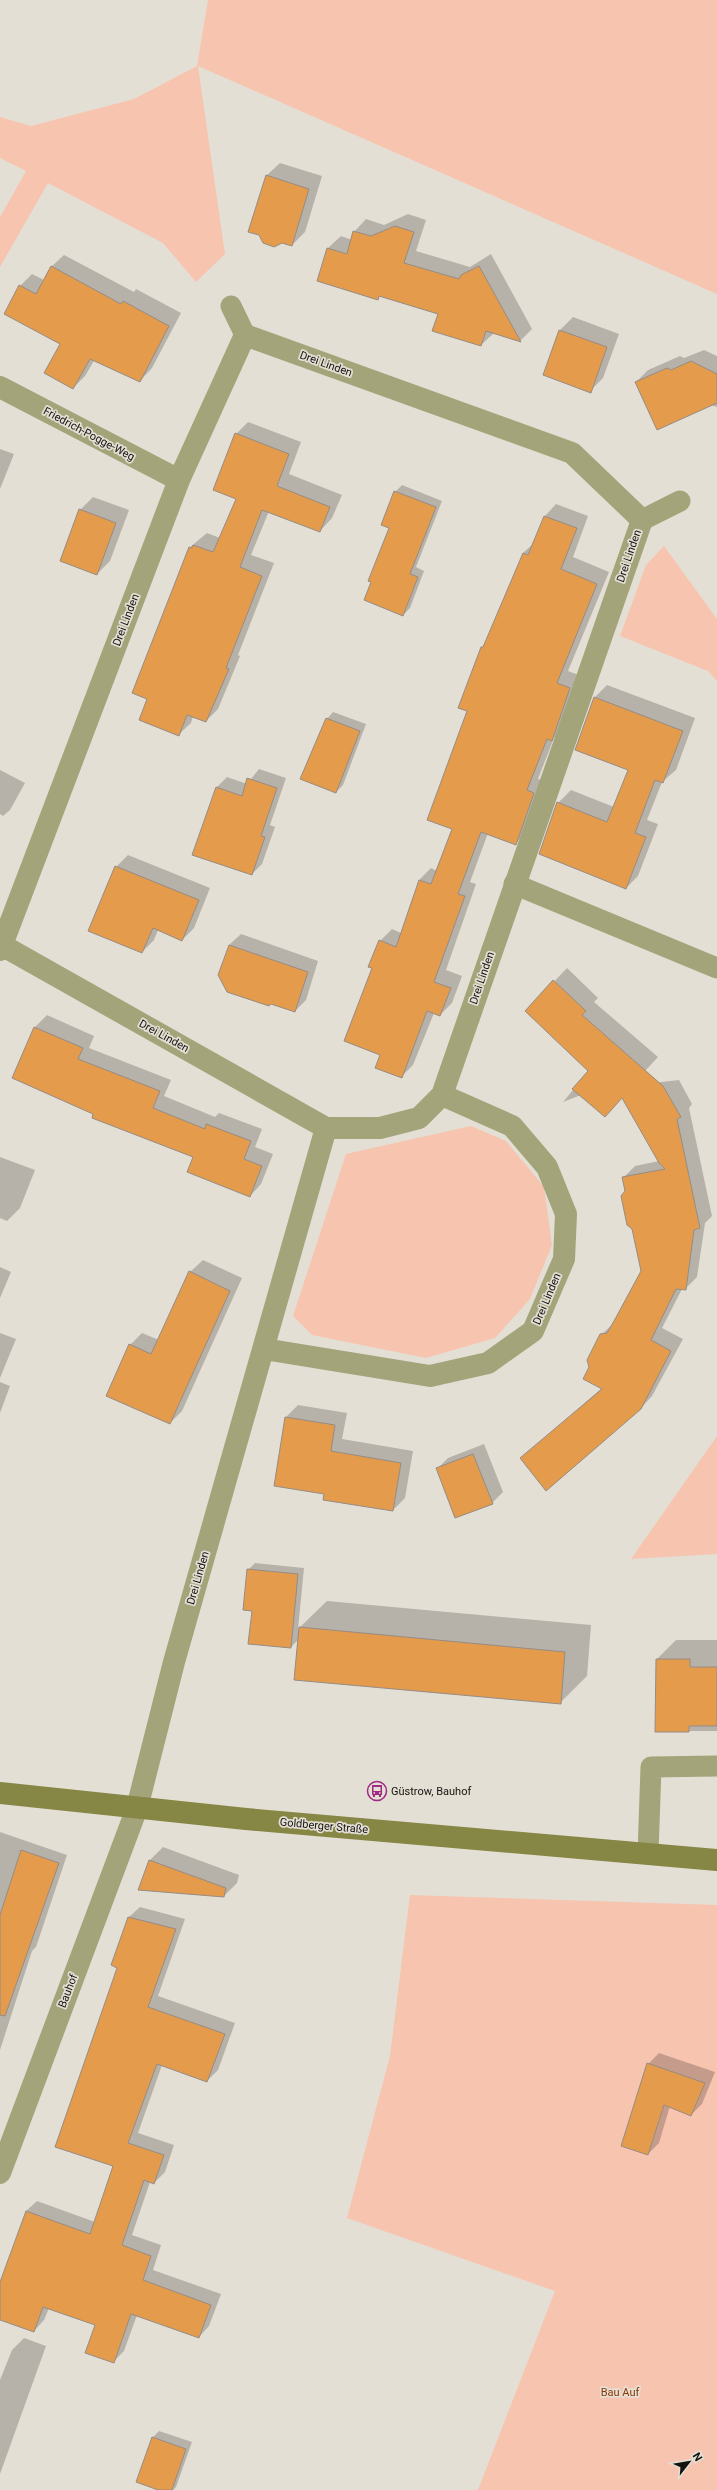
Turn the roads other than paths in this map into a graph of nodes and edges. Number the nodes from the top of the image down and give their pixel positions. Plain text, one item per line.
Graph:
1 (230, 306) dead end
2 (245, 335) junction
3 (0, 387) edge
4 (179, 480) junction
5 (680, 501) dead end
6 (642, 520) junction
7 (514, 884) junction
8 (1, 946) edge
9 (717, 968) edge
10 (442, 1095) junction
11 (326, 1128) junction
12 (264, 1349) junction
13 (717, 1766) edge
14 (0, 1793) edge
15 (137, 1808) junction
16 (648, 1854) junction
17 (717, 1860) edge
18 (0, 2173) edge

1 - 2 lane
2 - 4 street, Drei Linden
2 - 6 street, Drei Linden
3 - 4 street, Friedrich-Pogge-Weg
4 - 8 street, Drei Linden
5 - 6 lane
6 - 7 street, Drei Linden
7 - 9 lane
7 - 10 street, Drei Linden
8 - 11 street, Drei Linden
10 - 11 street, Drei Linden
10 - 12 street, Drei Linden
11 - 12 street, Drei Linden
12 - 15 street, Drei Linden
13 - 16 lane
14 - 15 main road, Goldberger Straße
15 - 16 main road, Goldberger Straße
15 - 18 street, Bauhof
16 - 17 main road, Goldberger Straße

